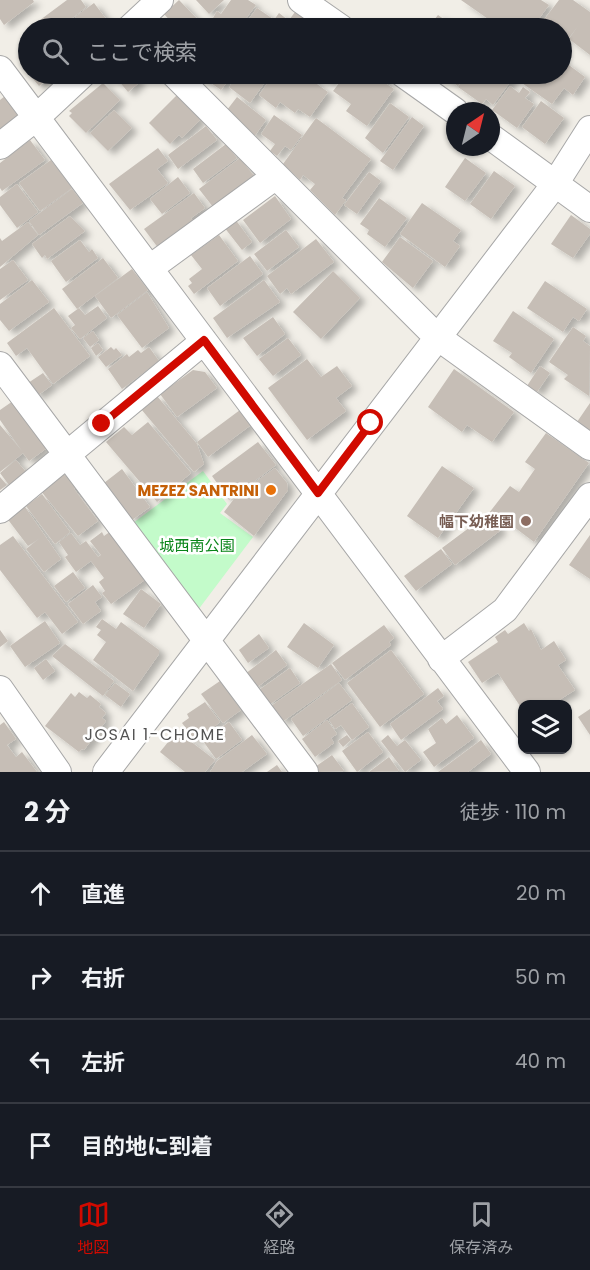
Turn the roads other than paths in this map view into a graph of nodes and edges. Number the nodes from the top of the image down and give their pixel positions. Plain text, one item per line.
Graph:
1 (160, 0) edge
2 (301, 0) edge
3 (141, 18) edge
4 (326, 18) edge
5 (0, 69) edge
6 (72, 84) edge
7 (184, 84) edge
8 (417, 84) edge
9 (446, 105) edge
10 (37, 117) junction
11 (590, 129) edge
12 (500, 143) edge
13 (0, 146) edge
14 (276, 176) junction
15 (555, 183) junction
16 (590, 209) edge
17 (150, 268) junction
18 (436, 336) junction
19 (204, 340) junction
20 (0, 365) edge
21 (590, 447) edge
22 (67, 454) junction
23 (318, 493) junction
24 (590, 496) edge
25 (0, 510) edge
26 (207, 640) junction
27 (441, 659) junction
28 (0, 689) edge
29 (58, 772) edge
30 (106, 772) edge
31 (305, 772) edge
32 (527, 772) edge

1 - 3 street
2 - 4 street
5 - 10 street
6 - 10 street
7 - 14 street
8 - 9 street
10 - 13 street
10 - 17 street
11 - 15 street
12 - 15 street
14 - 17 street
14 - 18 street
15 - 16 street
15 - 18 street
17 - 19 street
18 - 21 street
18 - 23 street
19 - 22 street
19 - 23 street
20 - 22 street
22 - 25 street
22 - 26 street
23 - 26 street
23 - 27 street
24 - 27 street
26 - 30 street
26 - 31 street
27 - 32 street
28 - 29 street

